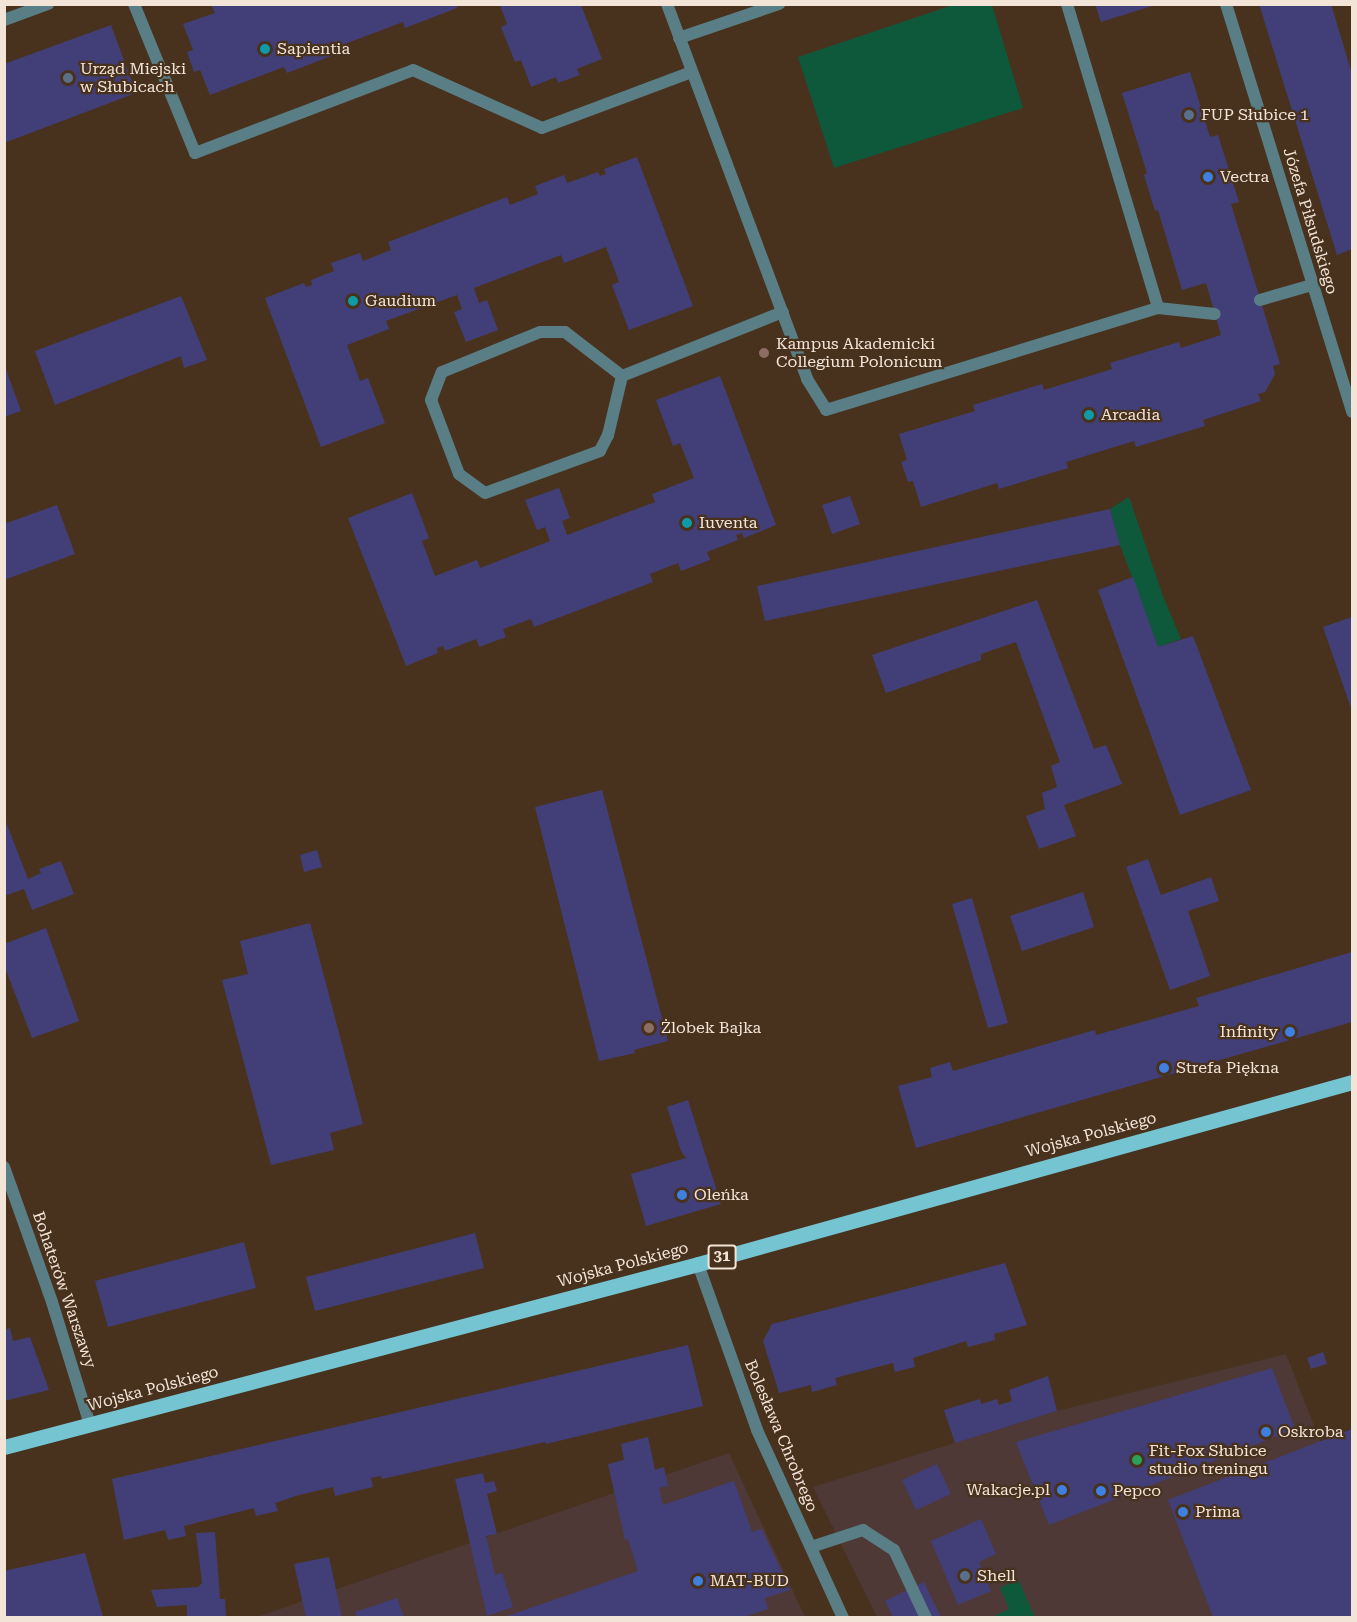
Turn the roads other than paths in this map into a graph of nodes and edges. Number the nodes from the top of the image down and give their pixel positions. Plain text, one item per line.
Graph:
1 (48, 4) edge
2 (134, 4) edge
3 (667, 4) edge
4 (779, 4) edge
5 (1066, 4) edge
6 (1226, 4) edge
7 (4, 20) edge
8 (680, 38) junction
9 (692, 72) junction
10 (1312, 285) junction
11 (1260, 300) dead end
12 (1158, 308) junction
13 (783, 312) junction
14 (1215, 314) dead end
15 (622, 376) junction
16 (1353, 412) edge
17 (1353, 1082) edge
18 (4, 1167) edge
19 (698, 1264) junction
20 (90, 1425) junction
21 (4, 1447) edge
22 (811, 1547) junction
23 (843, 1617) edge
24 (926, 1617) edge

1 - 7 street
2 - 9 street
3 - 8 street
4 - 8 street
5 - 12 street
6 - 10 street, Józefa Piłsudskiego
8 - 9 street
9 - 13 street
10 - 11 street
10 - 16 street, Józefa Piłsudskiego
12 - 13 street
12 - 14 street
13 - 15 street
15 - 15 street
17 - 19 main road, Wojska Polskiego / 31
18 - 20 street, Bohaterów Warszawy
19 - 20 main road, Wojska Polskiego / 31
19 - 22 street, Bolesława Chrobrego
20 - 21 main road, Wojska Polskiego / 31
22 - 23 street, Bolesława Chrobrego
22 - 24 street

